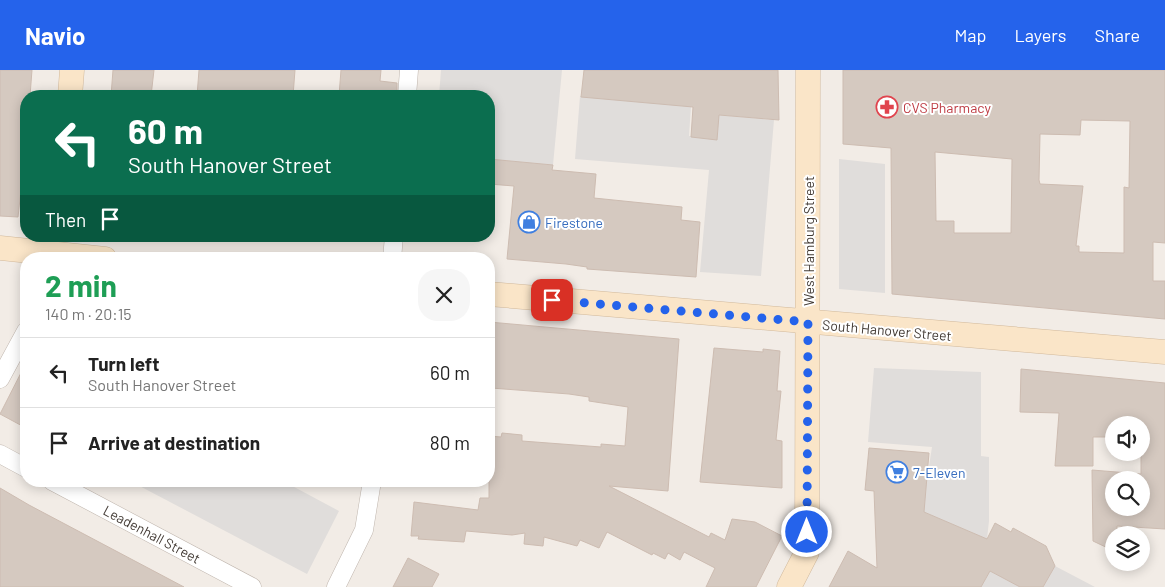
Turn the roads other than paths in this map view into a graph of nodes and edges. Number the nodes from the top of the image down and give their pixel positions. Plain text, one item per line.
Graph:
1 (72, 70) edge
2 (409, 70) edge
3 (808, 70) edge
4 (70, 90) edge
5 (407, 90) edge
6 (0, 248) edge
7 (57, 250) edge
8 (495, 295) edge
9 (808, 322) junction
10 (20, 343) edge
11 (1165, 352) edge
12 (0, 379) edge
13 (0, 454) edge
14 (20, 465) edge
15 (63, 487) edge
16 (371, 487) edge
17 (252, 587) edge
18 (336, 587) edge
19 (789, 587) edge

1 - 4 main road
2 - 5 street
3 - 9 main road, West Hamburg Street
6 - 7 main road
8 - 9 main road, South Hanover Street
9 - 11 main road, South Hanover Street
9 - 19 main road, West Hamburg Street
10 - 12 street
13 - 14 street
15 - 17 street, Leadenhall Street
16 - 18 street

